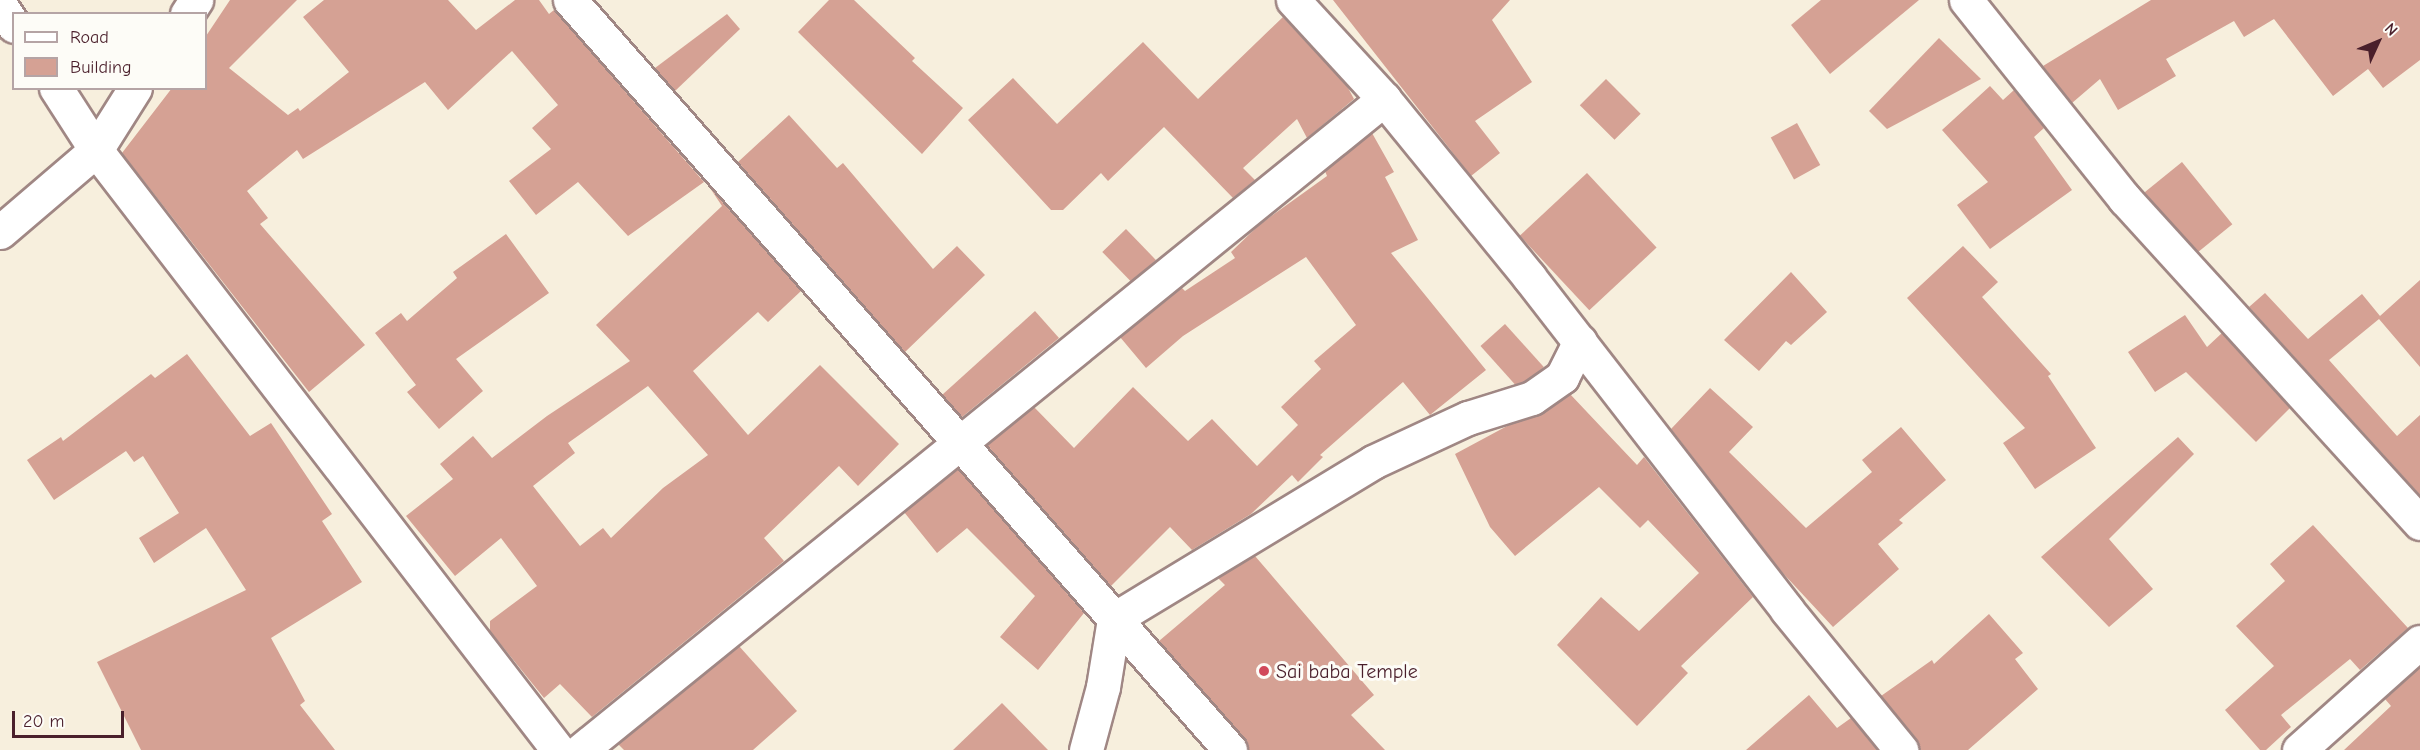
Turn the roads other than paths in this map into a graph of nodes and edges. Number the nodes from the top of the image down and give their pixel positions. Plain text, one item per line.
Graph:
1 (570, 0) edge
2 (1293, 0) edge
3 (1965, 0) edge
4 (0, 6) edge
5 (12, 23) edge
6 (57, 90) edge
7 (134, 90) edge
8 (1384, 99) junction
9 (96, 150) junction
10 (0, 232) edge
11 (1580, 341) junction
12 (962, 444) junction
13 (2420, 523) edge
14 (1114, 619) junction
15 (2420, 642) edge
16 (558, 750) edge
17 (581, 750) edge
18 (1086, 750) edge
19 (1230, 750) edge
20 (1901, 750) edge
21 (2299, 750) edge

1 - 12 street
2 - 8 street
3 - 13 street
4 - 5 street
6 - 9 street
7 - 9 street
8 - 11 street
8 - 12 street
9 - 10 street
9 - 16 street
11 - 14 street
11 - 20 street
12 - 14 street
12 - 17 street
14 - 18 street
14 - 19 street
15 - 21 street

